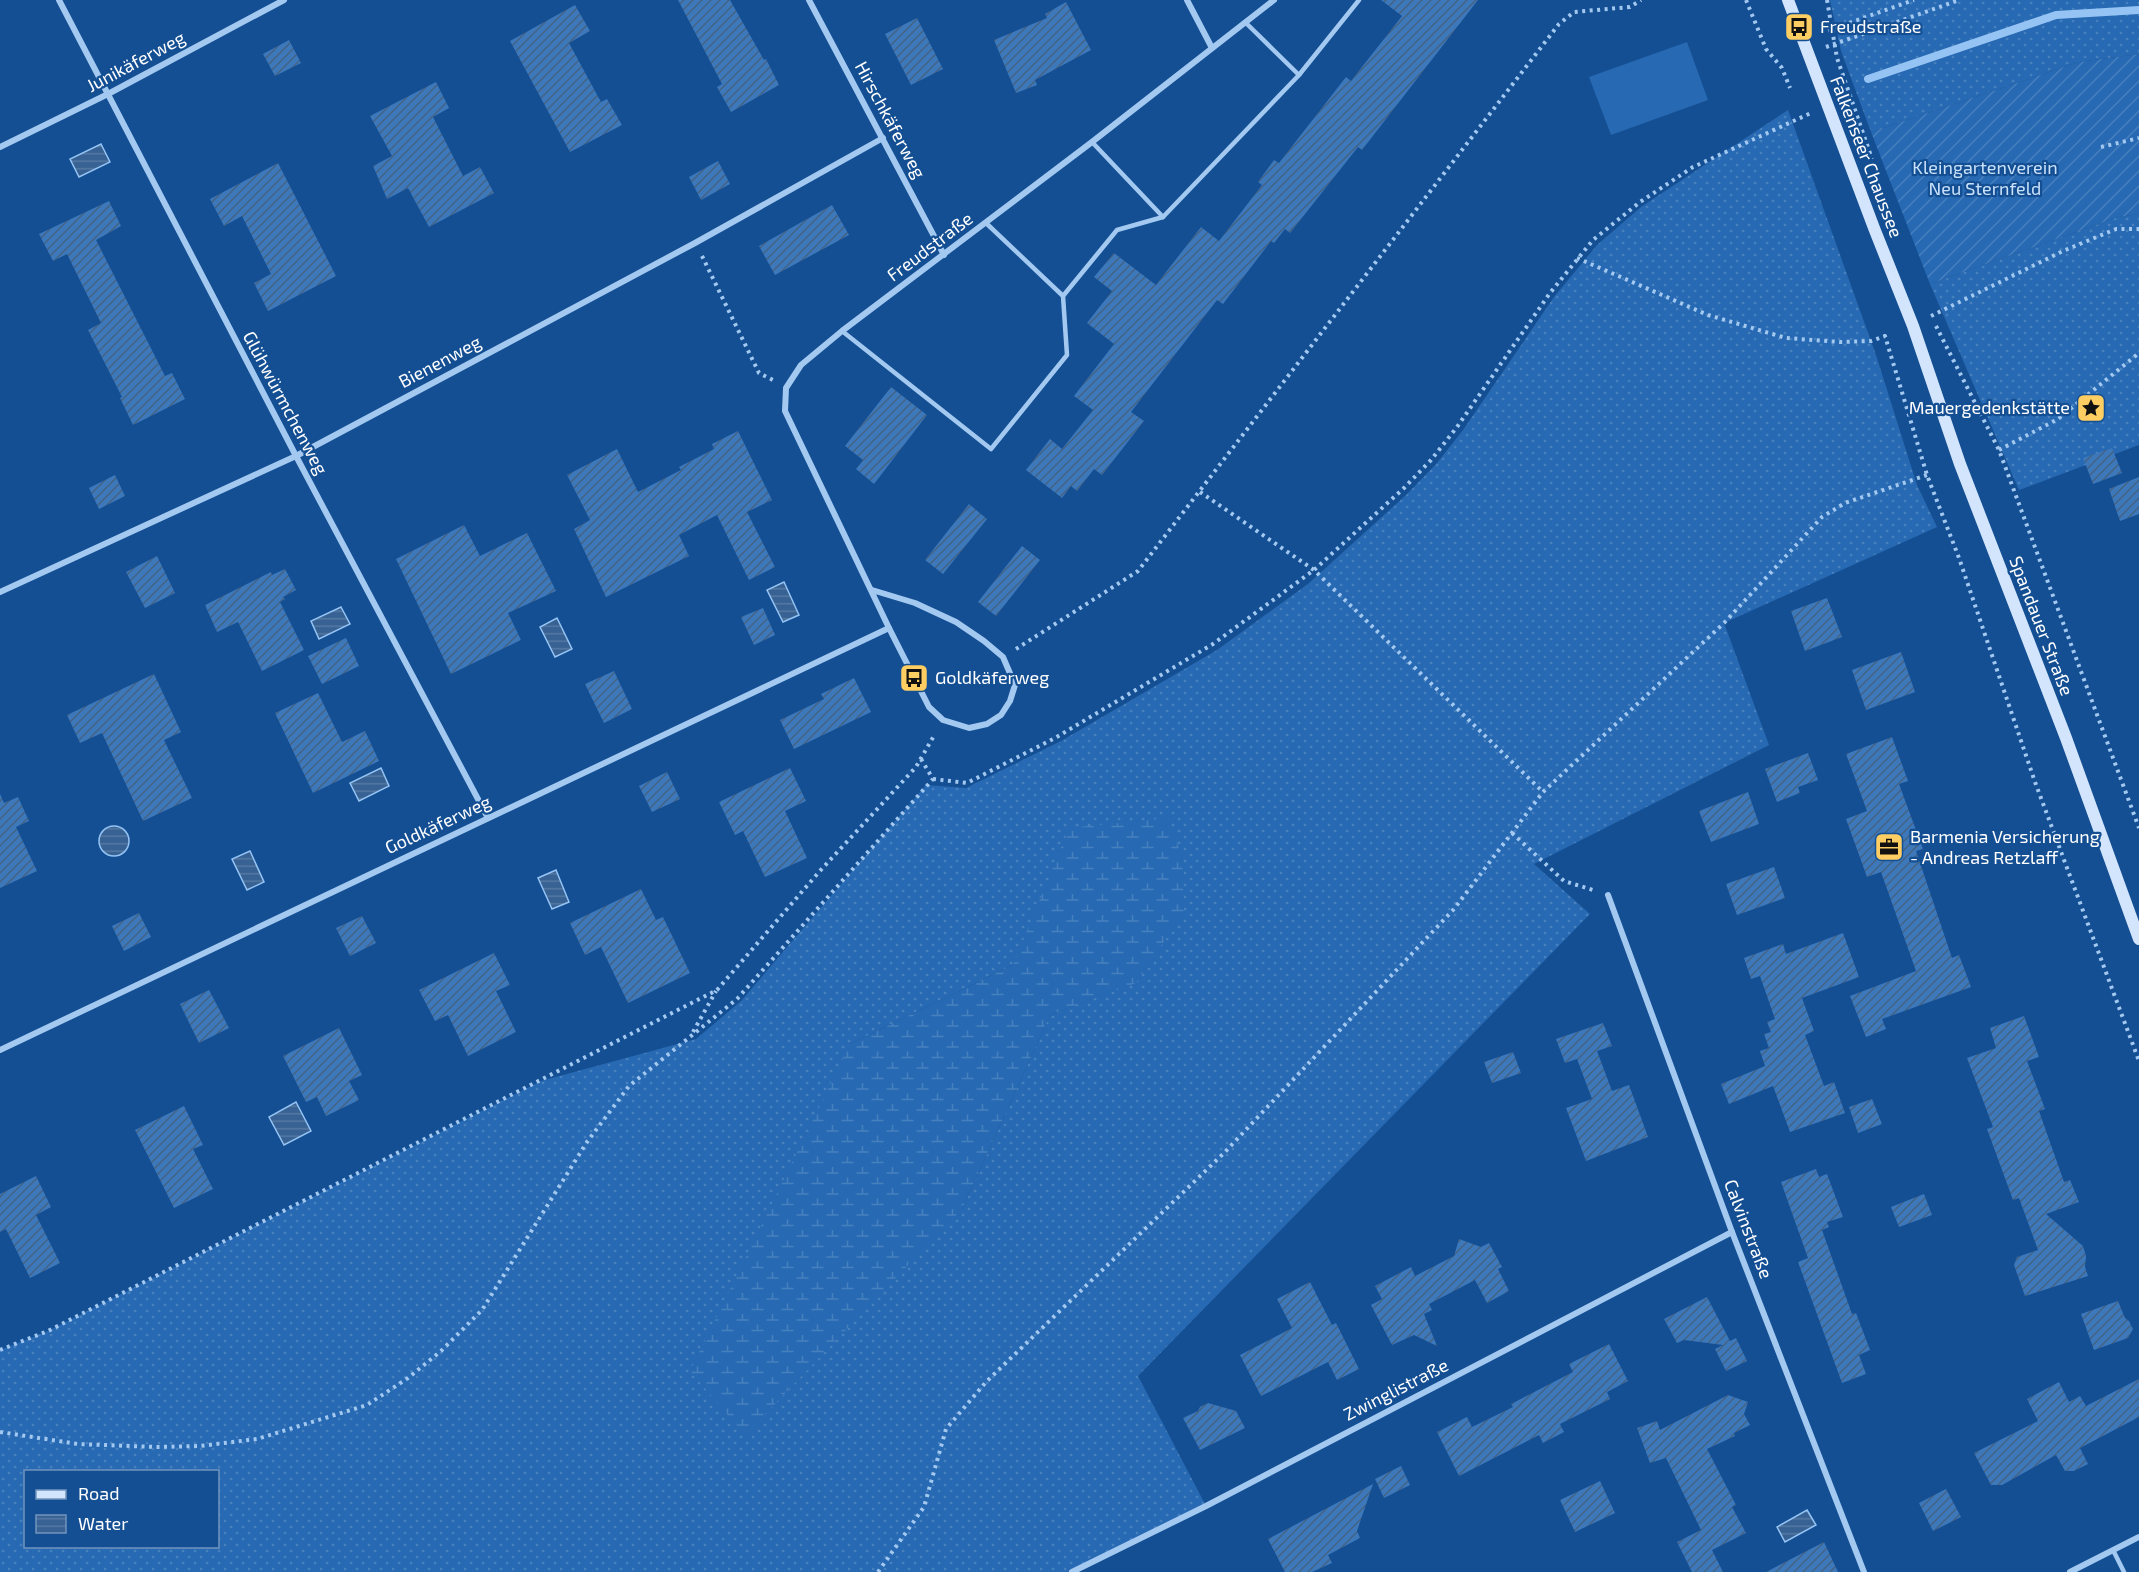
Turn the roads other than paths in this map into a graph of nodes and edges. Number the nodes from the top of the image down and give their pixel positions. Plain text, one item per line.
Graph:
1 (59, 0) edge
2 (284, 0) edge
3 (809, 0) edge
4 (1187, 0) edge
5 (1274, 0) edge
6 (1359, 0) edge
7 (1788, 0) edge
8 (1245, 22) junction
9 (1212, 48) junction
10 (1299, 75) junction
11 (108, 94) junction
12 (883, 138) junction
13 (1092, 142) junction
14 (0, 147) edge
15 (1163, 217) junction
16 (986, 223) junction
17 (944, 255) junction
18 (1063, 296) junction
19 (1913, 326) joint
20 (842, 331) junction
21 (296, 456) junction
22 (872, 590) junction
23 (0, 592) edge
24 (889, 628) junction
25 (488, 818) junction
26 (1608, 895) road end
27 (2139, 939) edge
28 (0, 1050) edge
29 (1732, 1232) junction
30 (2139, 1537) edge
31 (2113, 1550) junction
32 (1072, 1572) edge
33 (1864, 1572) edge
34 (2070, 1572) edge
35 (2124, 1572) edge

1 - 11 street, Glühwürmchenweg
2 - 11 street, Junikäferweg
3 - 12 street, Hirschkäferweg
4 - 9 street
5 - 8 street, Freudstraße
6 - 10 lane
7 - 19 main road, Falkenseer Chaussee
8 - 9 street, Freudstraße
8 - 10 lane
9 - 13 street, Freudstraße
10 - 15 lane
11 - 14 street, Junikäferweg
11 - 21 street, Glühwürmchenweg
12 - 17 street, Hirschkäferweg
12 - 21 street, Bienenweg
13 - 15 lane
13 - 16 street, Freudstraße
15 - 18 lane
16 - 17 street, Freudstraße
16 - 18 lane
17 - 20 street, Freudstraße
18 - 20 lane
19 - 27 main road, Spandauer Straße
20 - 22 street, Freudstraße
21 - 23 street, Bienenweg
21 - 25 street, Glühwürmchenweg
22 - 24 street
22 - 24 street
24 - 25 street, Goldkäferweg
25 - 28 street, Goldkäferweg
26 - 29 street, Calvinstraße
29 - 32 street, Zwinglistraße
29 - 33 street, Calvinstraße
30 - 31 street
31 - 34 street
31 - 35 lane

